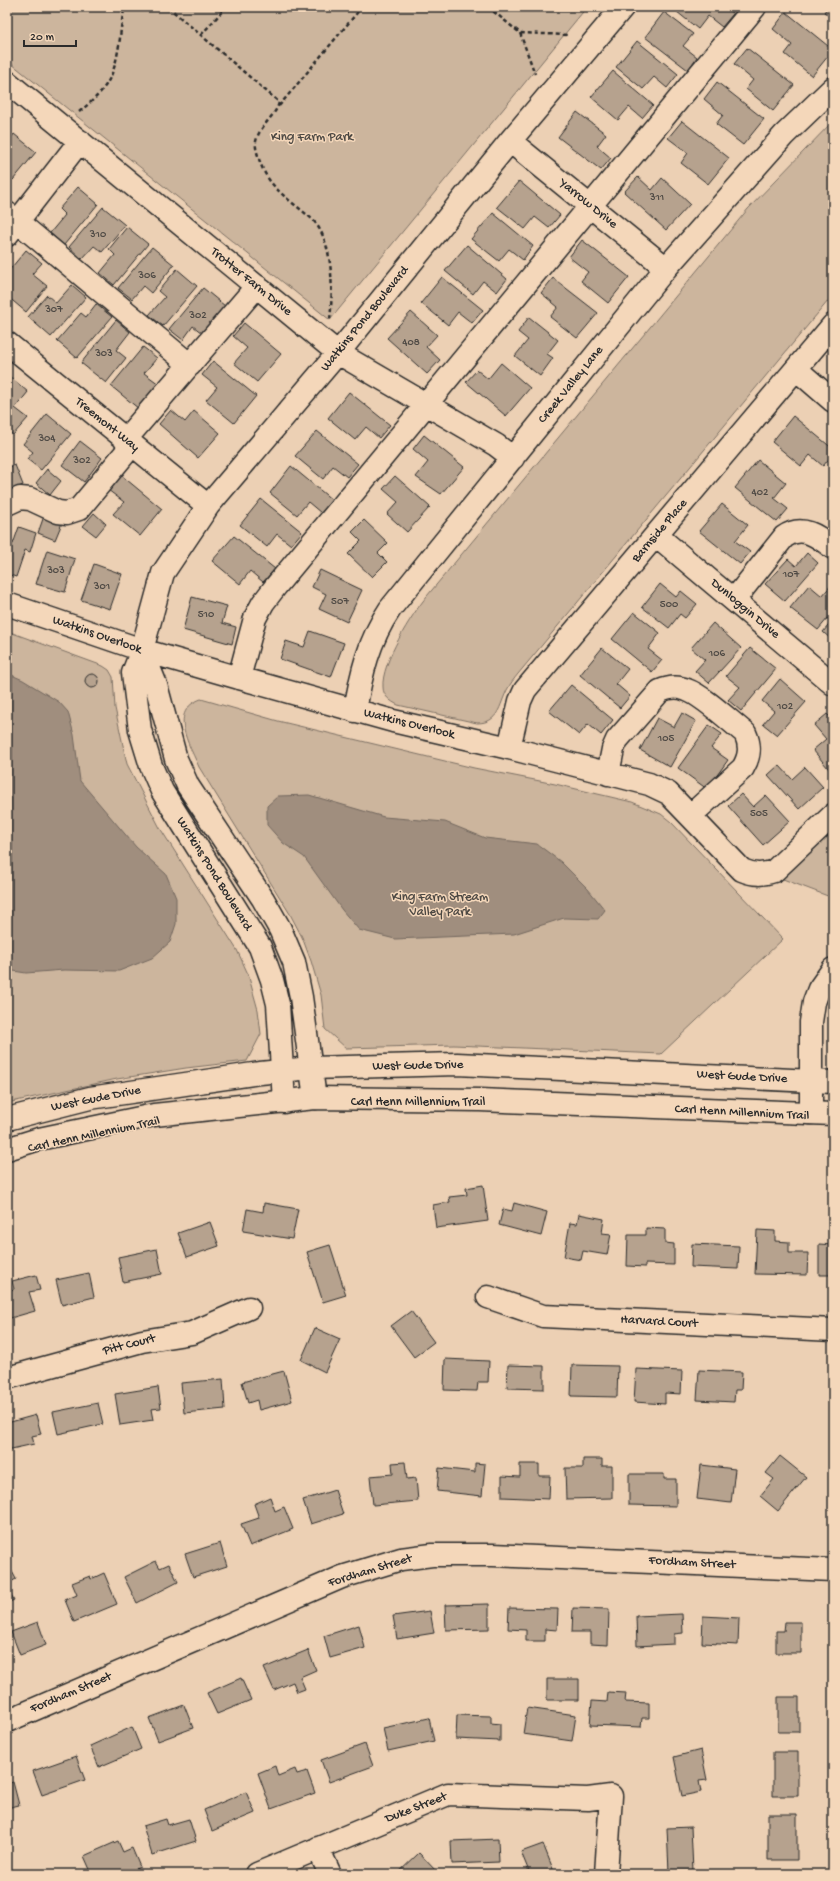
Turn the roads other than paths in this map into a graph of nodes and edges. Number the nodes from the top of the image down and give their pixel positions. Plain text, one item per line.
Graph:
1 (622, 7) edge
2 (755, 7) edge
3 (7, 82) edge
4 (833, 88) edge
5 (80, 141) junction
6 (510, 141) junction
7 (590, 206) junction
8 (11, 223) edge
9 (666, 268) junction
10 (257, 286) junction
11 (833, 325) edge
12 (7, 343) edge
13 (338, 353) junction
14 (190, 365) junction
15 (796, 369) junction
16 (833, 401) edge
17 (425, 404) junction
18 (129, 442) junction
19 (513, 458) junction
20 (7, 504) edge
21 (208, 506) junction
22 (656, 535) junction
23 (833, 548) edge
24 (734, 600) junction
25 (7, 604) edge
26 (142, 650) junction
27 (239, 678) junction
28 (833, 684) edge
29 (355, 711) junction
30 (509, 748) junction
31 (608, 774) junction
32 (691, 815) junction
33 (833, 815) edge
34 (832, 973) edge
35 (311, 1068) junction
36 (283, 1071) junction
37 (810, 1080) junction
38 (833, 1082) edge
39 (315, 1098) junction
40 (284, 1102) junction
41 (810, 1113) junction
42 (833, 1114) edge
43 (7, 1119) edge
44 (7, 1149) edge
45 (488, 1297) dead end
46 (249, 1308) dead end
47 (833, 1330) edge
48 (7, 1378) edge
49 (833, 1570) edge
50 (7, 1721) edge
51 (318, 1848) junction
52 (258, 1874) edge
53 (330, 1874) edge
54 (606, 1874) edge

1 - 6 street, Watkins Pond Boulevard
2 - 7 street
3 - 5 street, Trotter Farm Drive
4 - 9 street, Creek Valley Lane
5 - 8 street
5 - 10 street, Trotter Farm Drive
6 - 7 street, Yarrow Drive
6 - 13 street, Watkins Pond Boulevard
7 - 9 street, Yarrow Drive
7 - 17 street
8 - 14 street
9 - 19 street, Creek Valley Lane
10 - 13 street, Trotter Farm Drive
10 - 14 street
11 - 15 street, Barnside Place
12 - 18 street, Treemont Way
13 - 17 street, Trotter Farm Drive
13 - 21 street, Watkins Pond Boulevard
14 - 18 street
15 - 16 street
15 - 22 street, Barnside Place
17 - 19 street, Trotter Farm Drive
17 - 27 street
18 - 20 street
18 - 21 street, Treemont Way
19 - 29 street, Creek Valley Lane
21 - 26 street, Watkins Pond Boulevard
22 - 24 street, Dunloggin Drive
22 - 30 street, Barnside Place
23 - 24 street
24 - 28 street, Dunloggin Drive
25 - 26 street, Watkins Overlook
26 - 27 street, Watkins Overlook
26 - 35 street, Watkins Pond Boulevard
26 - 36 street, Watkins Pond Boulevard
27 - 29 street, Watkins Overlook
29 - 30 street, Watkins Overlook
30 - 31 street, Watkins Overlook
31 - 32 street, Watkins Overlook
31 - 32 street
32 - 33 street, Watkins Overlook
34 - 37 street
35 - 36 street, West Gude Drive
35 - 37 street, West Gude Drive
35 - 39 street, Watkins Pond Boulevard
36 - 40 street, Watkins Pond Boulevard
36 - 43 street, West Gude Drive
37 - 38 street, West Gude Drive
37 - 41 street
39 - 40 street
39 - 41 street
40 - 44 street
41 - 42 street
45 - 47 street, Harvard Court
46 - 48 street, Pitt Court
49 - 50 street, Fordham Street
51 - 52 street, Duke Street
51 - 53 street
51 - 54 street, Duke Street

